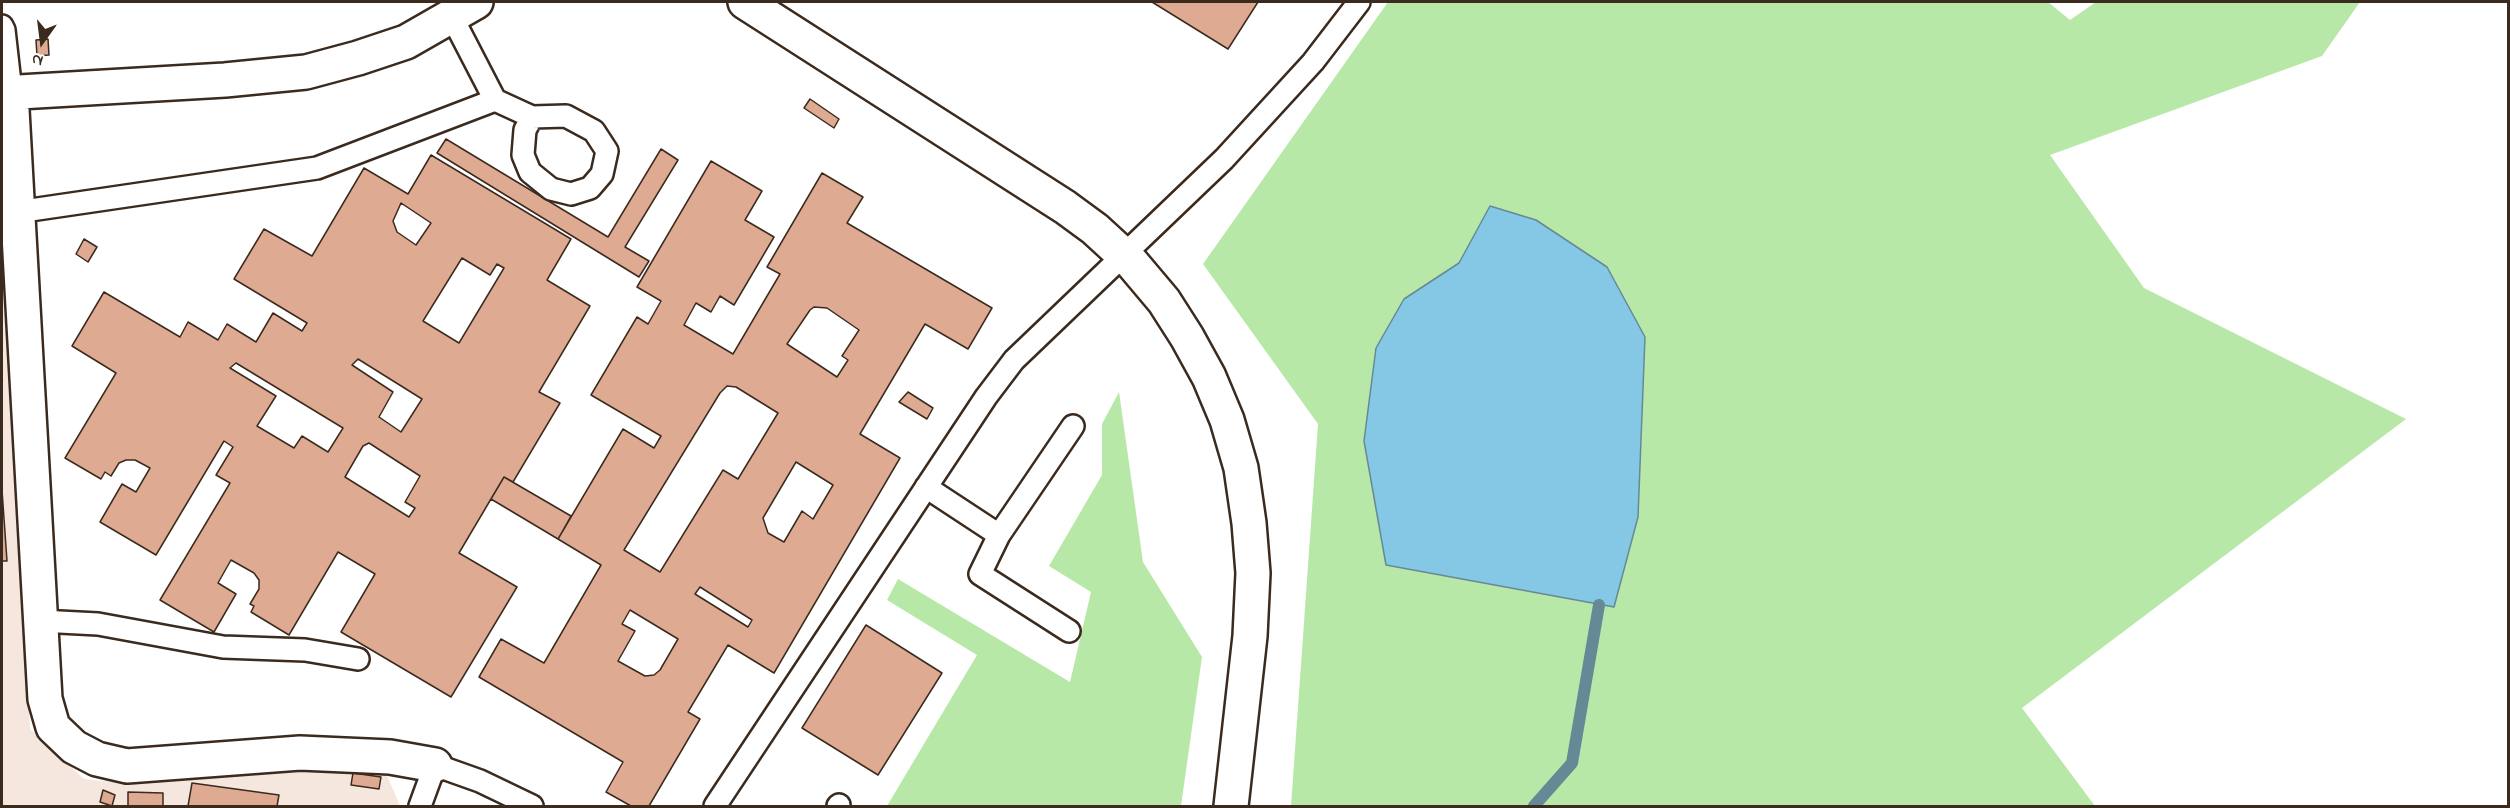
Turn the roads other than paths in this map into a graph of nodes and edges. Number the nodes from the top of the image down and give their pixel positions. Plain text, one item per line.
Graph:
1 (745, 2) edge
2 (1359, 2) edge
3 (464, 9) edge
4 (2, 26) edge
5 (6, 93) edge
6 (495, 100) junction
7 (532, 117) dead end
8 (17, 212) junction
9 (1124, 255) junction
10 (1073, 426) dead end
11 (926, 487) junction
12 (999, 535) junction
13 (40, 621) junction
14 (1069, 631) dead end
15 (358, 659) dead end
16 (435, 765) junction
17 (420, 807) edge
18 (532, 807) edge
19 (715, 807) edge
20 (1231, 807) edge

1 - 9 street
2 - 9 lane
3 - 5 street
3 - 6 lane
4 - 5 lane
5 - 8 street
6 - 7 lane
6 - 8 lane
8 - 13 street
9 - 11 lane
9 - 20 street
10 - 12 lane
11 - 12 lane
11 - 19 lane
12 - 14 lane
13 - 15 lane
13 - 16 street
16 - 17 lane
16 - 18 lane

